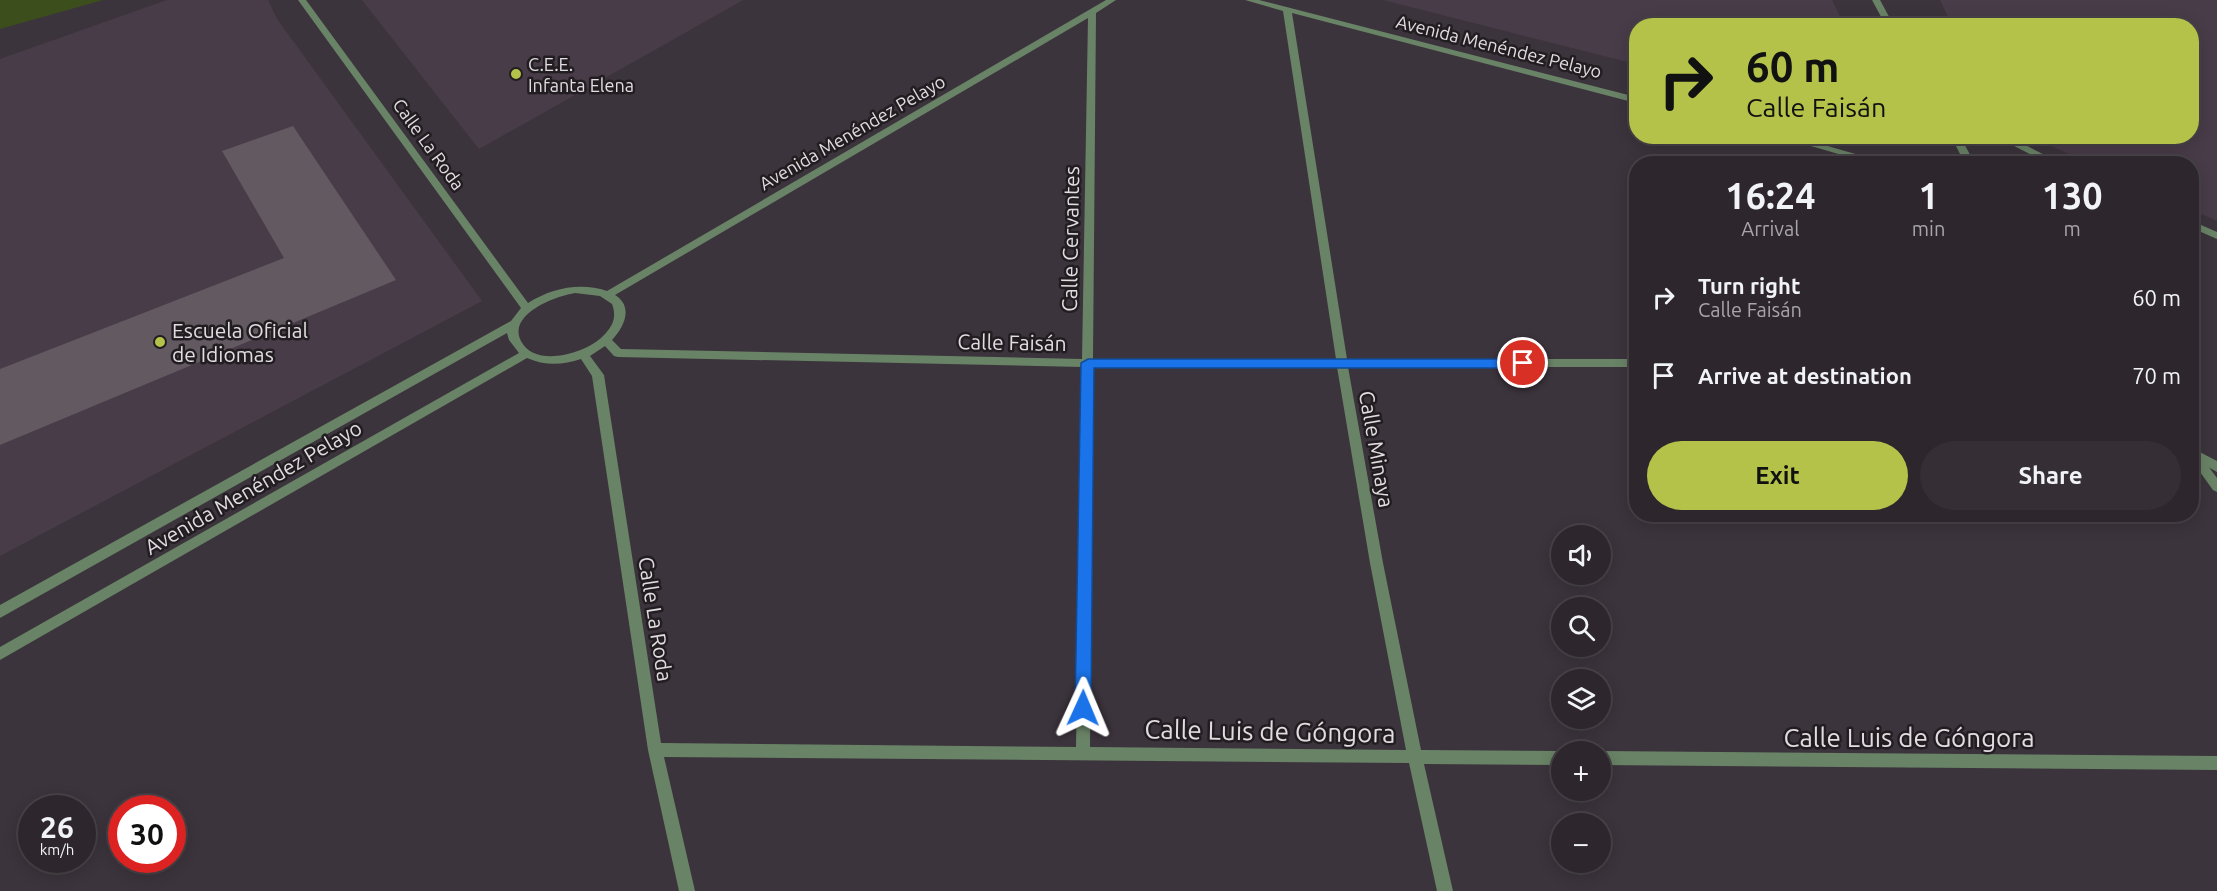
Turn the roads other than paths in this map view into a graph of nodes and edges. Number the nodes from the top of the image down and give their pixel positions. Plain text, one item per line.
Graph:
1 (302, 0) edge
2 (1112, 0) edge
3 (1249, 0) edge
4 (1876, 0) edge
5 (1287, 11) junction
6 (1092, 12) junction
7 (1886, 18) edge
8 (1629, 98) edge
9 (1810, 144) edge
10 (2016, 144) edge
11 (1856, 156) edge
12 (2041, 156) edge
13 (2199, 227) edge
14 (2217, 236) edge
15 (609, 294) junction
16 (527, 309) junction
17 (516, 323) junction
18 (607, 341) junction
19 (526, 354) junction
20 (584, 355) junction
21 (1088, 363) junction
22 (1629, 363) edge
23 (1341, 364) junction
24 (2199, 457) edge
25 (2199, 463) edge
26 (2217, 467) edge
27 (2217, 487) edge
28 (0, 612) edge
29 (0, 654) edge
30 (655, 750) junction
31 (1083, 753) junction
32 (1413, 757) junction
33 (1551, 758) edge
34 (1611, 758) edge
35 (2217, 763) edge
36 (687, 891) edge
37 (1445, 891) edge

1 - 16 street, Calle La Roda
2 - 6 street, Avenida Menéndez Pelayo
3 - 5 street, Avenida Menéndez Pelayo
4 - 7 street
5 - 8 street, Avenida Menéndez Pelayo
5 - 23 street, Calle Minaya
6 - 15 street, Avenida Menéndez Pelayo
6 - 21 street, Calle Cervantes
9 - 11 street
10 - 12 street
13 - 14 street
15 - 16 street
15 - 18 street
16 - 17 street
17 - 19 street
17 - 28 street, Avenida Menéndez Pelayo
18 - 20 street
18 - 21 street, Calle Faisán
19 - 20 street
19 - 29 street, Avenida Menéndez Pelayo
20 - 30 street, Calle La Roda
21 - 23 street, Calle Faisán
21 - 31 street, Calle Cervantes
22 - 23 street, Calle Faisán
23 - 32 street, Calle Minaya
24 - 26 street
25 - 27 street
30 - 31 street, Calle Luis de Góngora
30 - 36 street, Calle La Roda
31 - 32 street, Calle Luis de Góngora
32 - 33 street, Calle Luis de Góngora
32 - 37 street, Calle Minaya
34 - 35 street, Calle Luis de Góngora

